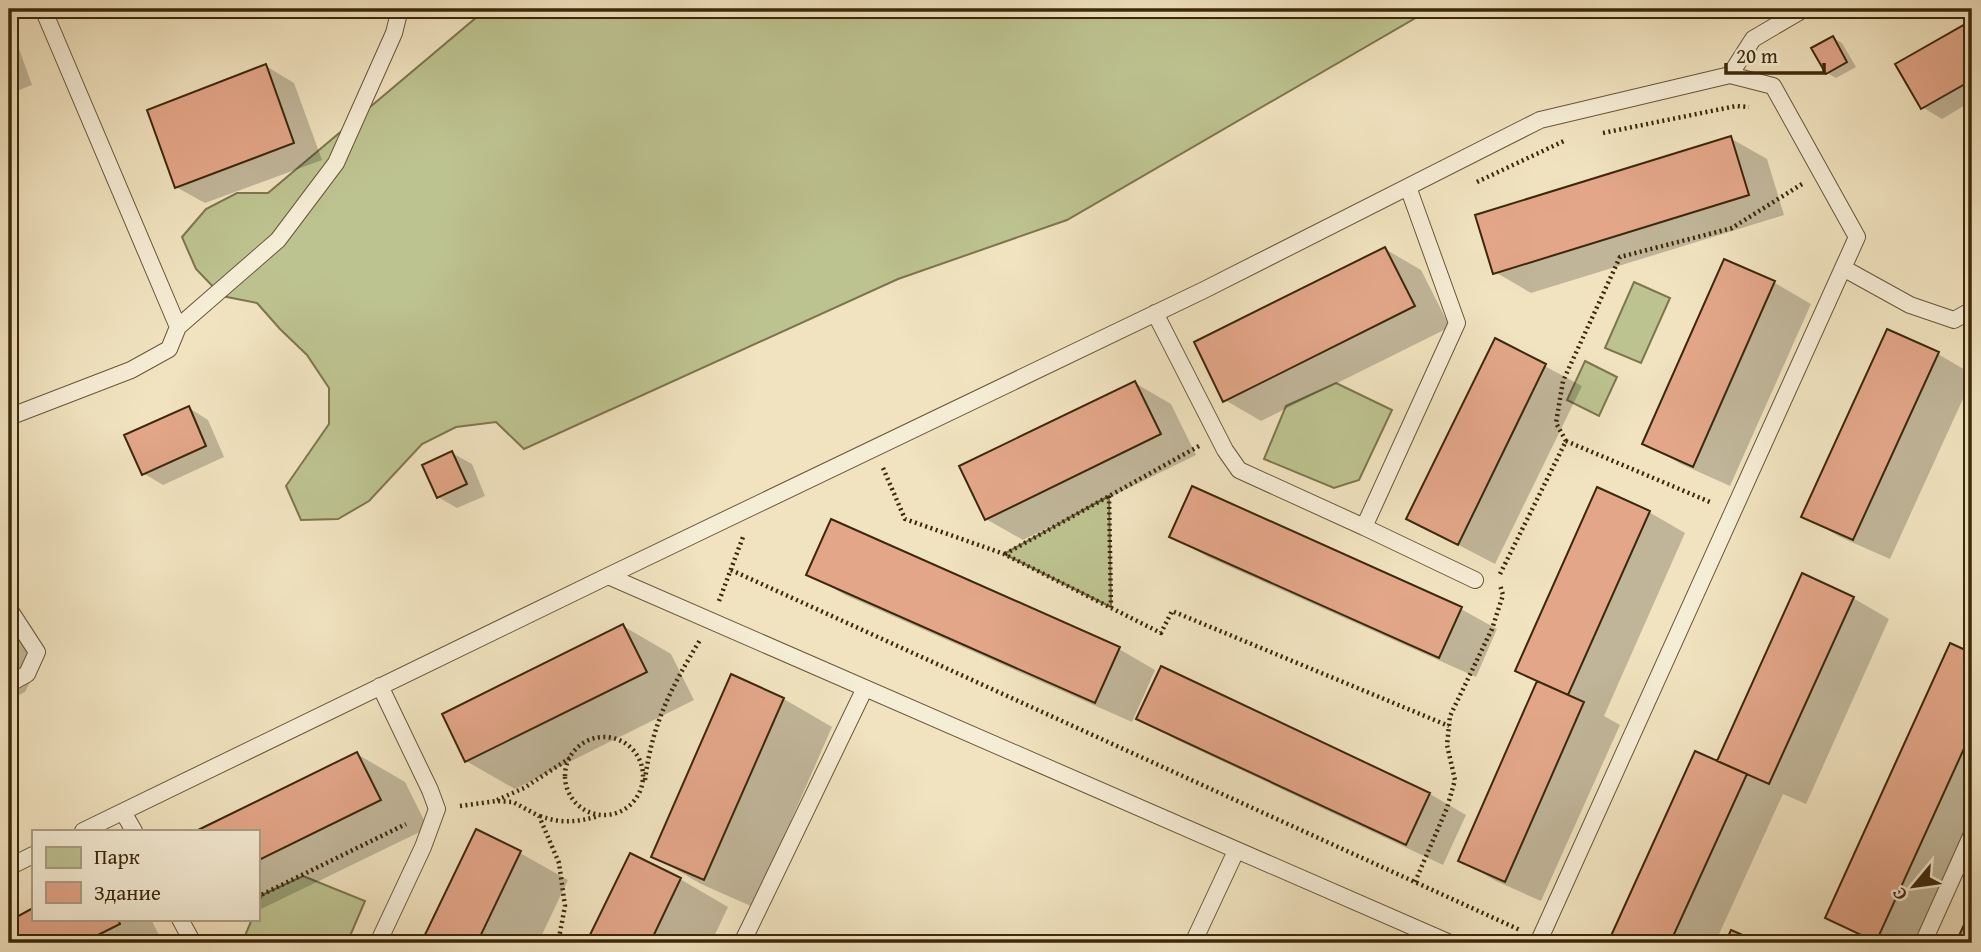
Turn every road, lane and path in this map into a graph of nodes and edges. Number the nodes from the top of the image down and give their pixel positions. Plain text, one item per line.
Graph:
1 (43, 9) edge
2 (400, 9) edge
3 (1804, 9) edge
4 (1730, 75) junction
5 (1802, 184) dead end
6 (1408, 187) junction
7 (1843, 268) junction
8 (1972, 310) edge
9 (1155, 313) junction
10 (178, 327) junction
11 (9, 417) edge
12 (1218, 435) junction
13 (1566, 441) junction
14 (883, 468) dead end
15 (1109, 496) junction
16 (1710, 502) dead end
17 (1364, 527) junction
18 (1004, 554) junction
19 (731, 570) dead end
20 (608, 576) junction
21 (1475, 580) dead end
22 (1111, 607) junction
23 (9, 609) edge
24 (712, 621) junction
25 (9, 684) edge
26 (380, 686) junction
27 (865, 688) junction
28 (1449, 726) junction
29 (570, 758) junction
30 (645, 780) dead end
31 (496, 801) dead end
32 (123, 812) junction
33 (600, 815) junction
34 (539, 816) dead end
35 (85, 830) edge
36 (133, 830) edge
37 (1972, 834) edge
38 (1236, 851) junction
39 (32, 856) edge
40 (9, 867) edge
41 (1415, 881) junction
42 (181, 920) edge
43 (1539, 941) edge
44 (193, 943) edge
45 (378, 943) edge
46 (742, 943) edge
47 (1193, 943) edge
48 (1450, 943) edge
49 (1923, 943) edge

1 - 10 lane
2 - 10 lane
3 - 4 lane
4 - 6 lane
4 - 7 lane
5 - 13 path
6 - 9 lane
6 - 17 lane
7 - 8 lane
7 - 43 lane
9 - 12 lane
9 - 20 lane
10 - 11 lane
12 - 15 path
12 - 17 lane
13 - 16 path
13 - 28 path
14 - 18 path
15 - 18 path
15 - 22 path
17 - 21 lane
18 - 22 path
19 - 41 path
20 - 24 lane
20 - 26 lane
22 - 28 path
23 - 25 lane
24 - 27 lane
24 - 30 path
26 - 32 lane
26 - 45 lane
27 - 38 lane
27 - 46 lane
28 - 41 path
29 - 31 path
29 - 33 path
29 - 33 path
32 - 35 lane
32 - 36 lane
33 - 34 path
37 - 49 lane
38 - 47 lane
38 - 48 lane
39 - 40 lane
41 - 43 path
42 - 44 lane

